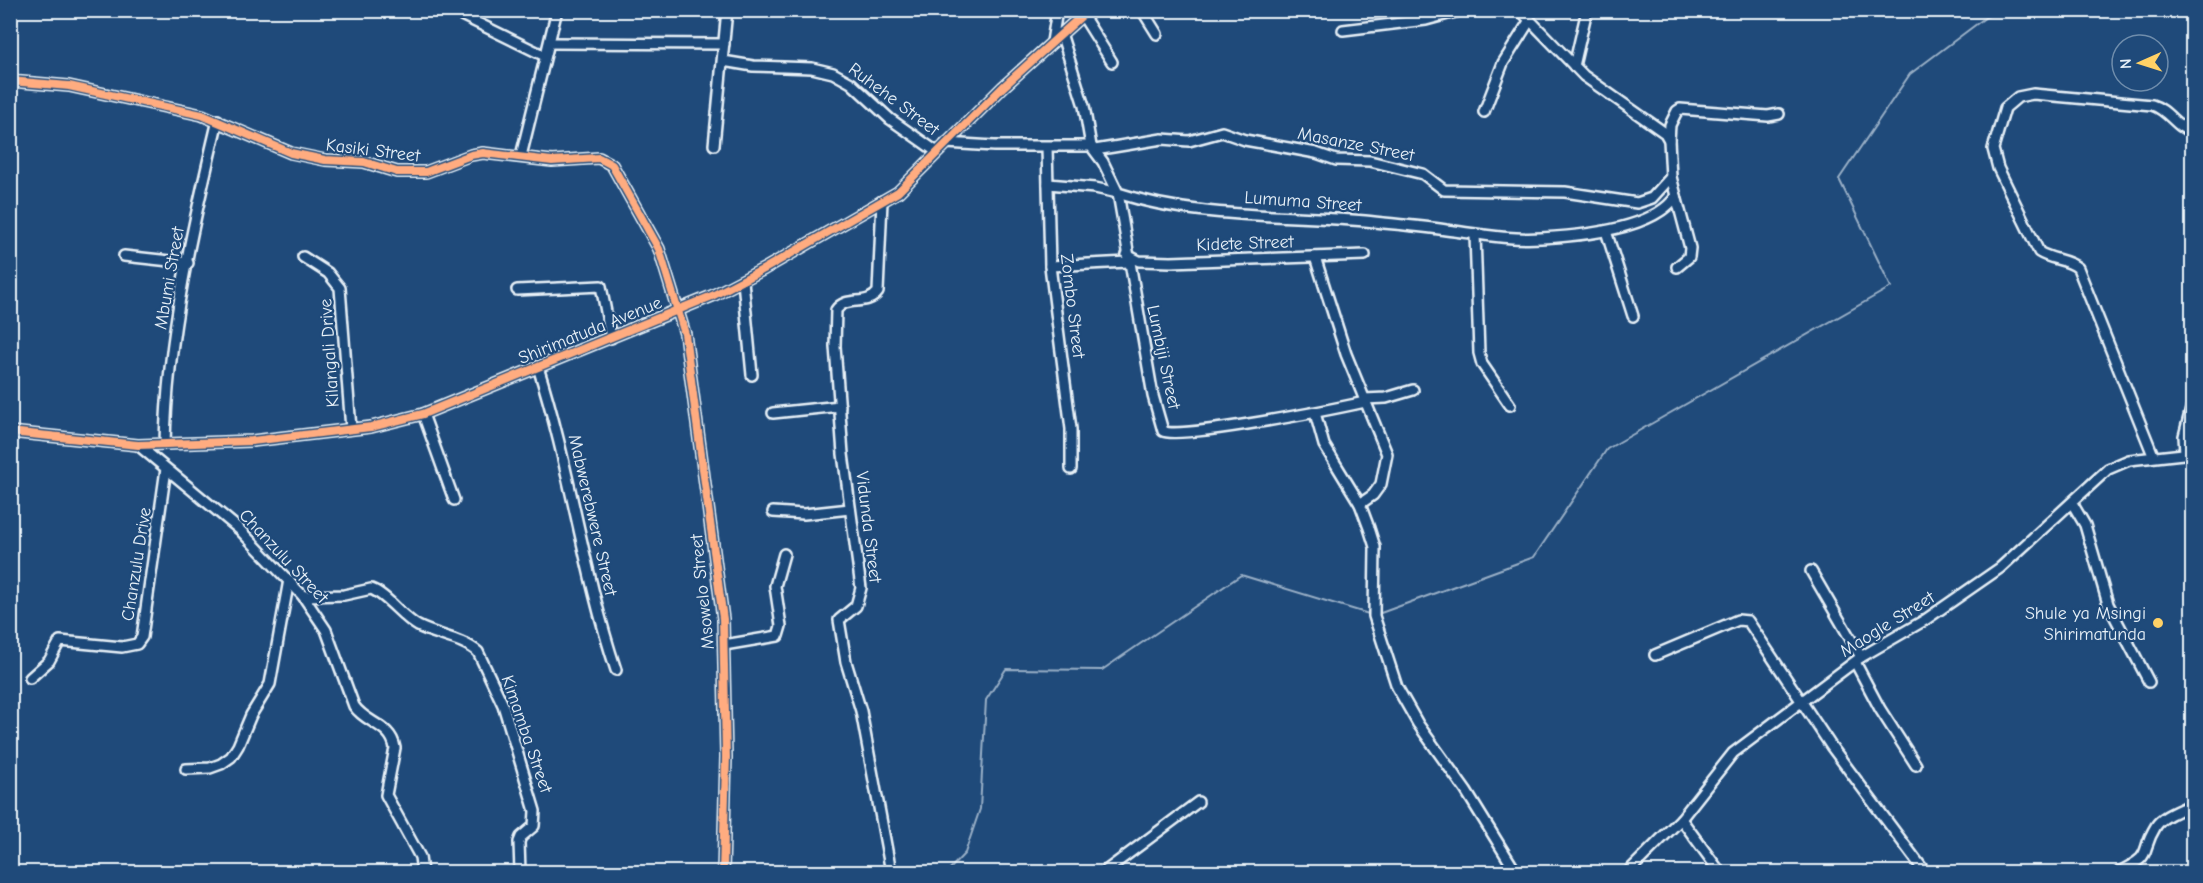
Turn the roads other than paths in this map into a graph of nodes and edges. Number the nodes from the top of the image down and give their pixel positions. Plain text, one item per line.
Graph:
1 (451, 10) edge
2 (557, 10) edge
3 (727, 10) edge
4 (1040, 10) edge
5 (1142, 10) edge
6 (1463, 10) edge
7 (1520, 10) edge
8 (1587, 10) edge
9 (1057, 11) edge
10 (1085, 13) edge
11 (1530, 20) junction
12 (1343, 30) dead end
13 (1060, 33) junction
14 (1156, 34) dead end
15 (1052, 42) junction
16 (550, 43) junction
17 (724, 44) junction
18 (545, 57) junction
19 (723, 61) junction
20 (1112, 62) dead end
21 (1574, 66) junction
22 (10, 81) edge
23 (1484, 112) dead end
24 (1779, 114) dead end
25 (218, 120) junction
26 (2193, 132) edge
27 (1669, 140) junction
28 (946, 143) junction
29 (714, 145) dead end
30 (1047, 147) junction
31 (1093, 148) junction
32 (937, 152) junction
33 (521, 156) junction
34 (1671, 177) junction
35 (1048, 184) junction
36 (1118, 193) junction
37 (1676, 196) junction
38 (882, 201) junction
39 (1606, 231) junction
40 (1475, 234) junction
41 (1365, 255) dead end
42 (124, 256) dead end
43 (303, 257) dead end
44 (1315, 257) junction
45 (1127, 258) junction
46 (189, 263) junction
47 (1050, 266) junction
48 (1677, 267) dead end
49 (743, 281) junction
50 (517, 290) dead end
51 (679, 310) junction
52 (1633, 315) dead end
53 (611, 338) junction
54 (538, 367) junction
55 (752, 375) dead end
56 (1413, 390) dead end
57 (1364, 400) junction
58 (1510, 405) dead end
59 (2193, 405) edge
60 (840, 406) junction
61 (773, 413) dead end
62 (1315, 413) junction
63 (423, 414) junction
64 (351, 429) junction
65 (10, 432) edge
66 (165, 444) junction
67 (138, 445) junction
68 (2189, 453) edge
69 (2153, 455) junction
70 (166, 469) junction
71 (1071, 469) dead end
72 (454, 500) dead end
73 (2072, 503) junction
74 (1360, 504) junction
75 (850, 509) junction
76 (773, 512) dead end
77 (784, 554) dead end
78 (1810, 571) dead end
79 (289, 580) junction
80 (303, 596) junction
81 (724, 645) junction
82 (1655, 655) dead end
83 (1858, 659) junction
84 (616, 670) dead end
85 (30, 678) dead end
86 (2149, 682) dead end
87 (1801, 701) junction
88 (1916, 765) dead end
89 (186, 769) dead end
90 (1198, 802) dead end
91 (2193, 804) edge
92 (1681, 819) junction
93 (422, 873) edge
94 (520, 873) edge
95 (723, 873) edge
96 (891, 873) edge
97 (1104, 873) edge
98 (1516, 873) edge
99 (1628, 873) edge
100 (1720, 873) edge
101 (1926, 873) edge
102 (2119, 873) edge

1 - 18 street
2 - 16 street
3 - 17 street
4 - 9 street
5 - 14 street
6 - 12 street
7 - 11 street
8 - 21 street
9 - 15 street
10 - 13 street, Shirimatuda Avenue
10 - 20 street
11 - 21 street
11 - 23 street
13 - 15 street, Shirimatuda Avenue
13 - 31 street
15 - 28 street, Shirimatuda Avenue
16 - 17 street
16 - 18 street
17 - 19 street
18 - 33 street
19 - 29 street
19 - 32 street, Ruhehe Street
21 - 27 street
22 - 25 street, Kasiki Street
24 - 27 street
25 - 33 street, Kasiki Street
25 - 46 street, Mbumi Street
26 - 69 street
27 - 34 street
28 - 30 street
28 - 32 street, Shirimatuda Avenue
30 - 31 street
30 - 35 street, Zombo Street
31 - 34 street, Masanze Street
31 - 36 street
32 - 38 street, Shirimatuda Avenue
33 - 51 street, Kasiki Street
34 - 37 street
35 - 36 street, Lumuma Street
35 - 47 street, Zombo Street
36 - 40 street, Lumuma Street
36 - 45 street, Lumbiji Street
37 - 39 street, Lumuma Street
37 - 48 street
38 - 49 street, Shirimatuda Avenue
38 - 60 street, Vidunda Street
39 - 40 street, Lumuma Street
39 - 52 street
40 - 58 street
41 - 44 street, Kidete Street
42 - 46 street
43 - 64 street, Kilangali Drive
44 - 45 street, Kidete Street
44 - 57 street
45 - 47 street, Kidete Street
45 - 62 street, Lumbiji Street
46 - 66 street, Mbumi Street
47 - 71 street, Zombo Street
49 - 51 street, Shirimatuda Avenue
49 - 55 street
50 - 53 street
51 - 53 street, Shirimatuda Avenue
51 - 81 street, Msowelo Street
53 - 54 street, Shirimatuda Avenue
54 - 63 street, Shirimatuda Avenue
54 - 84 street, Mabwerebwere Street
56 - 57 street, Lumbiji Street
57 - 62 street, Lumbiji Street
57 - 74 street
59 - 68 street
60 - 61 street
60 - 75 street, Vidunda Street
62 - 74 street
63 - 64 street, Shirimatuda Avenue
63 - 72 street
64 - 66 street, Shirimatuda Avenue
65 - 67 street, Shirimatuda Avenue
66 - 67 street, Shirimatuda Avenue
67 - 70 street, Chanzulu Street
68 - 69 street, Maogle Street
69 - 73 street, Maogle Street
70 - 79 street, Chanzulu Street
70 - 85 street, Chanzulu Drive
73 - 83 street, Maogle Street
73 - 86 street
74 - 98 street
75 - 76 street
75 - 96 street, Vidunda Street
77 - 81 street
78 - 83 street
79 - 80 street, Chanzulu Street
79 - 89 street
80 - 93 street, Chanzulu Street
80 - 94 street, Kimamba Street
81 - 95 street, Msowelo Street
82 - 87 street
83 - 87 street, Maogle Street
83 - 88 street
87 - 92 street, Maogle Street
87 - 101 street
90 - 97 street
91 - 102 street
92 - 99 street, Maogle Street
92 - 100 street

